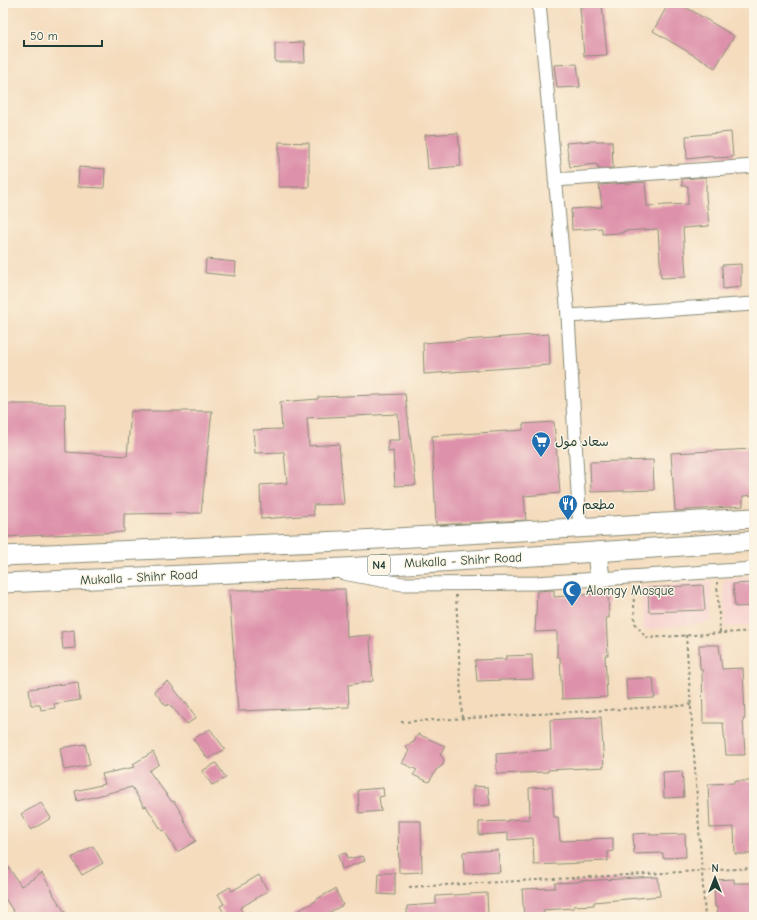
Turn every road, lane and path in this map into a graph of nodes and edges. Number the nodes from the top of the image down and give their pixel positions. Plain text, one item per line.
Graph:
1 (539, 3) edge
2 (754, 166) edge
3 (555, 180) junction
4 (754, 304) edge
5 (568, 316) junction
6 (754, 518) edge
7 (580, 528) junction
8 (754, 541) edge
9 (342, 542) junction
10 (589, 553) junction
11 (3, 556) edge
12 (344, 568) junction
13 (320, 569) junction
14 (754, 569) edge
15 (716, 572) junction
16 (632, 577) junction
17 (600, 579) junction
18 (3, 583) edge
19 (455, 584) junction
20 (754, 631) edge
21 (720, 633) junction
22 (686, 635) junction
23 (691, 705) junction
24 (462, 718) junction
25 (401, 722) dead end
26 (754, 868) edge
27 (702, 871) junction
28 (409, 887) dead end
29 (3, 911) edge
30 (7, 917) edge
31 (705, 917) edge

1 - 3 street
2 - 3 street
3 - 5 street
4 - 5 street
5 - 7 street
6 - 7 highway, Mukalla - Shihr Road / N4
7 - 9 highway, Mukalla - Shihr Road / N4
7 - 10 highway
8 - 10 highway, Mukalla - Shihr Road / N4
9 - 11 highway, Mukalla - Shihr Road / N4
9 - 12 highway
10 - 12 highway, Mukalla - Shihr Road / N4
10 - 17 highway
12 - 13 highway, Mukalla - Shihr Road / N4
13 - 18 highway, Mukalla - Shihr Road / N4
13 - 19 street
14 - 15 street
15 - 16 street
15 - 21 path
16 - 17 street
16 - 22 path
17 - 19 street
19 - 24 path
20 - 21 path
21 - 22 path
22 - 23 path
23 - 24 path
23 - 27 path
24 - 25 path
26 - 27 path
27 - 28 path
27 - 31 path
29 - 30 path

